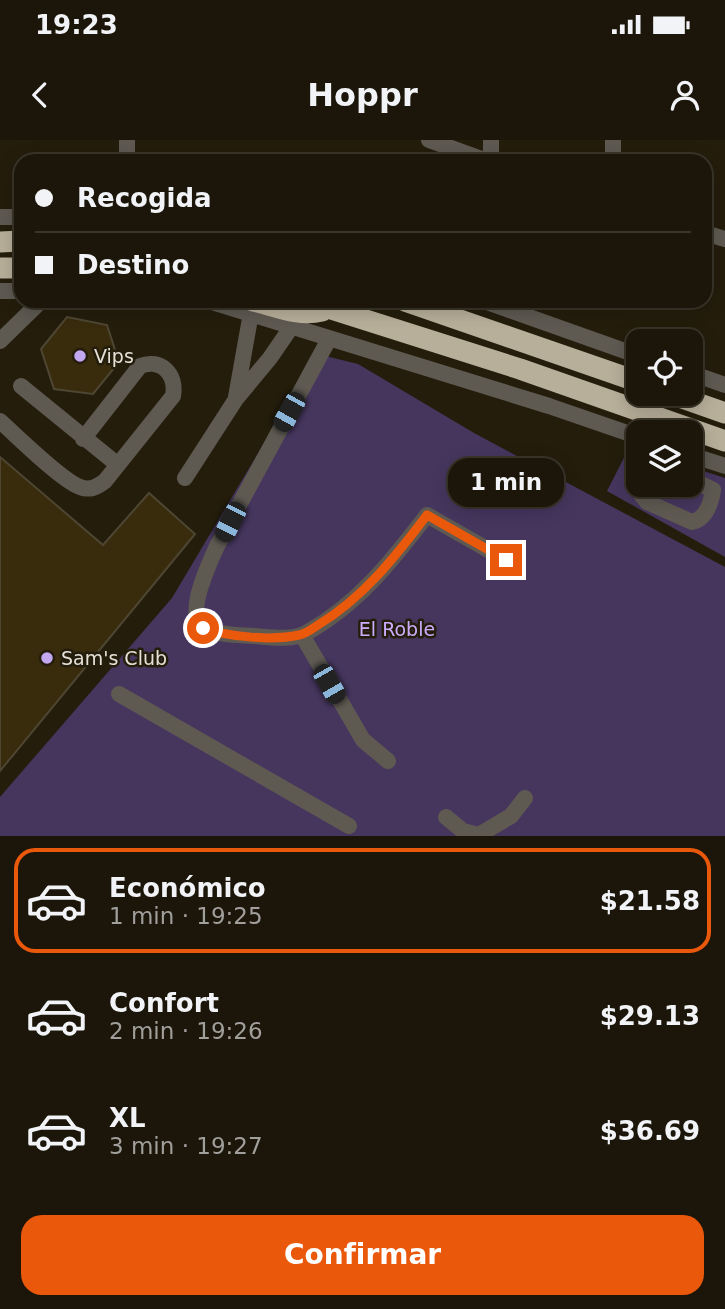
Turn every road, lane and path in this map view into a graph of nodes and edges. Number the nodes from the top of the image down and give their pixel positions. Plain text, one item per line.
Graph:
1 (429, 140) edge
2 (469, 154) edge
3 (34, 308) edge
4 (252, 308) edge
5 (254, 308) edge
6 (260, 308) edge
7 (327, 308) edge
8 (424, 308) edge
9 (506, 308) edge
10 (330, 309) junction
11 (292, 326) junction
12 (329, 339) junction
13 (0, 341) edge
14 (626, 351) edge
15 (703, 377) edge
16 (626, 378) edge
17 (725, 385) edge
18 (20, 386) dead end
19 (236, 399) junction
20 (703, 405) edge
21 (725, 413) edge
22 (0, 421) edge
23 (626, 433) edge
24 (83, 439) junction
25 (725, 441) edge
26 (703, 458) edge
27 (118, 465) junction
28 (725, 466) edge
29 (185, 478) dead end
30 (703, 485) edge
31 (643, 497) edge
32 (506, 560) dead end
33 (302, 635) junction
34 (119, 694) dead end
35 (388, 761) dead end
36 (525, 798) dead end
37 (446, 817) dead end
38 (349, 826) dead end

1 - 2 street
3 - 13 street
4 - 19 street
5 - 11 street
6 - 10 highway
7 - 10 highway
8 - 16 highway
9 - 14 street
10 - 25 highway
11 - 12 street
11 - 19 street
12 - 23 street
12 - 33 street
15 - 17 street
18 - 24 street
19 - 29 street
20 - 21 highway
22 - 27 street
24 - 27 street
24 - 27 street
26 - 28 street
30 - 31 street
32 - 33 street
33 - 35 street
34 - 38 street
36 - 37 street

